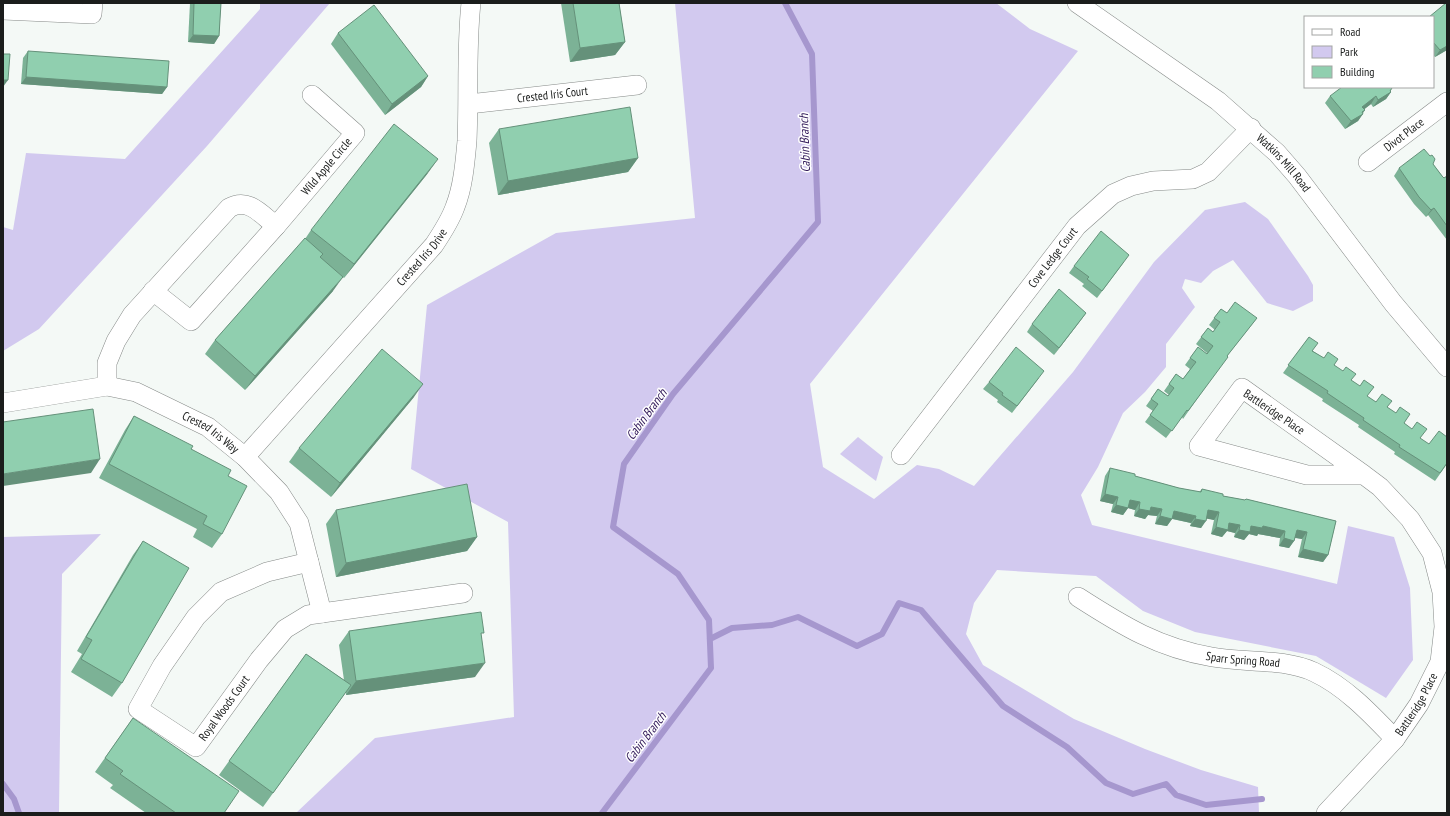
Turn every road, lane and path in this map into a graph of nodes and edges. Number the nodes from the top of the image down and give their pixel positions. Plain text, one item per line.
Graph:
1 (93, 3) edge
2 (471, 3) edge
3 (1077, 3) edge
4 (3, 10) edge
5 (637, 84) dead end
6 (312, 95) dead end
7 (469, 104) junction
8 (1445, 109) edge
9 (1250, 128) junction
10 (1368, 162) dead end
11 (276, 226) junction
12 (153, 291) junction
13 (1444, 359) edge
14 (107, 386) junction
15 (3, 403) edge
16 (901, 455) dead end
17 (245, 457) junction
18 (1364, 475) junction
19 (309, 562) junction
20 (463, 593) dead end
21 (1078, 597) dead end
22 (322, 613) junction
23 (1443, 663) edge
24 (1396, 739) junction
25 (1326, 813) edge

1 - 4 street
2 - 7 street, Crested Iris Drive
3 - 9 street, Watkins Mill Road
5 - 7 street, Crested Iris Court
6 - 11 street, Wild Apple Circle
7 - 17 street, Crested Iris Drive
8 - 10 street, Divot Place
9 - 13 street, Watkins Mill Road
9 - 16 street, Cove Ledge Court
11 - 12 street
11 - 12 street, Wild Apple Circle
12 - 14 street
14 - 15 street, Crested Iris Way
14 - 17 street, Crested Iris Way
17 - 19 street, Crested Iris Way
18 - 18 street, Battleridge Place
18 - 23 street, Battleridge Place
19 - 22 street, Crested Iris Way
19 - 22 street, Royal Woods Court
20 - 22 street, Royal Woods Court
21 - 24 street, Sparr Spring Road
23 - 24 street, Battleridge Place
24 - 25 street, Battleridge Place

